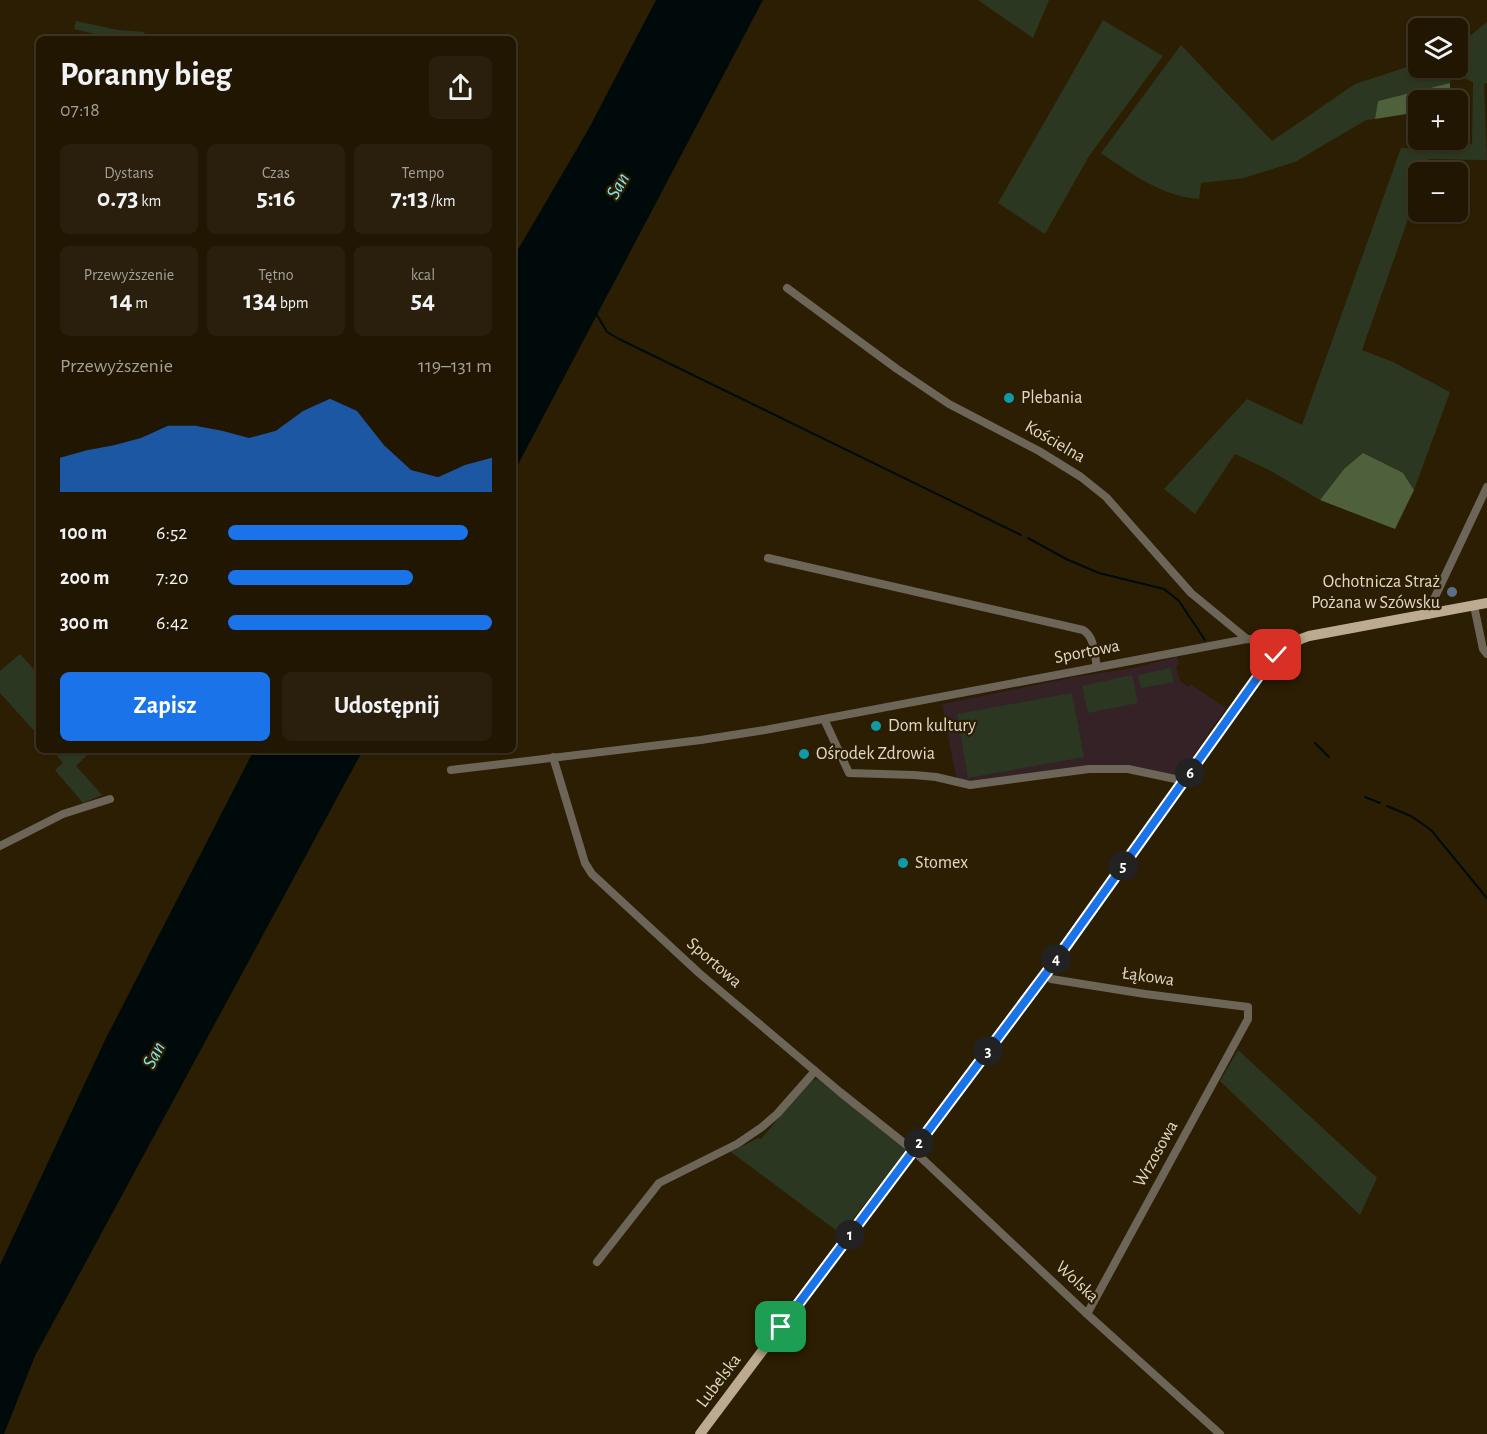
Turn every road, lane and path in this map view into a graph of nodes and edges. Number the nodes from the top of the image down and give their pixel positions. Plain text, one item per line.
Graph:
1 (788, 288) dead end
2 (1487, 487) edge
3 (768, 558) dead end
4 (1487, 603) edge
5 (1474, 606) junction
6 (1428, 615) junction
7 (1248, 639) junction
8 (1282, 649) junction
9 (1487, 654) edge
10 (1097, 667) junction
11 (824, 719) junction
12 (553, 757) junction
13 (450, 770) dead end
14 (1185, 781) junction
15 (110, 799) dead end
16 (0, 846) edge
17 (1045, 974) junction
18 (1248, 1007) joint
19 (815, 1071) junction
20 (914, 1151) junction
21 (597, 1262) dead end
22 (1087, 1314) junction
23 (700, 1434) edge
24 (1220, 1434) edge

1 - 7 street, Kościelna
2 - 6 street
3 - 10 street
4 - 5 main road, Lubelska
5 - 6 main road, Lubelska
5 - 9 street
6 - 8 main road, Lubelska
7 - 8 street, Sportowa
7 - 10 street, Sportowa
8 - 14 main road, Lubelska
10 - 11 street, Sportowa
11 - 12 street, Sportowa
11 - 14 street
12 - 13 street, Sportowa
12 - 19 street, Sportowa
14 - 17 main road, Lubelska
15 - 16 street
17 - 18 street, Łąkowa
17 - 20 main road, Lubelska
18 - 22 street, Wrzosowa
19 - 20 street, Sportowa
19 - 21 street
20 - 22 street, Wolska
20 - 23 main road, Lubelska
22 - 24 street, Wolska

